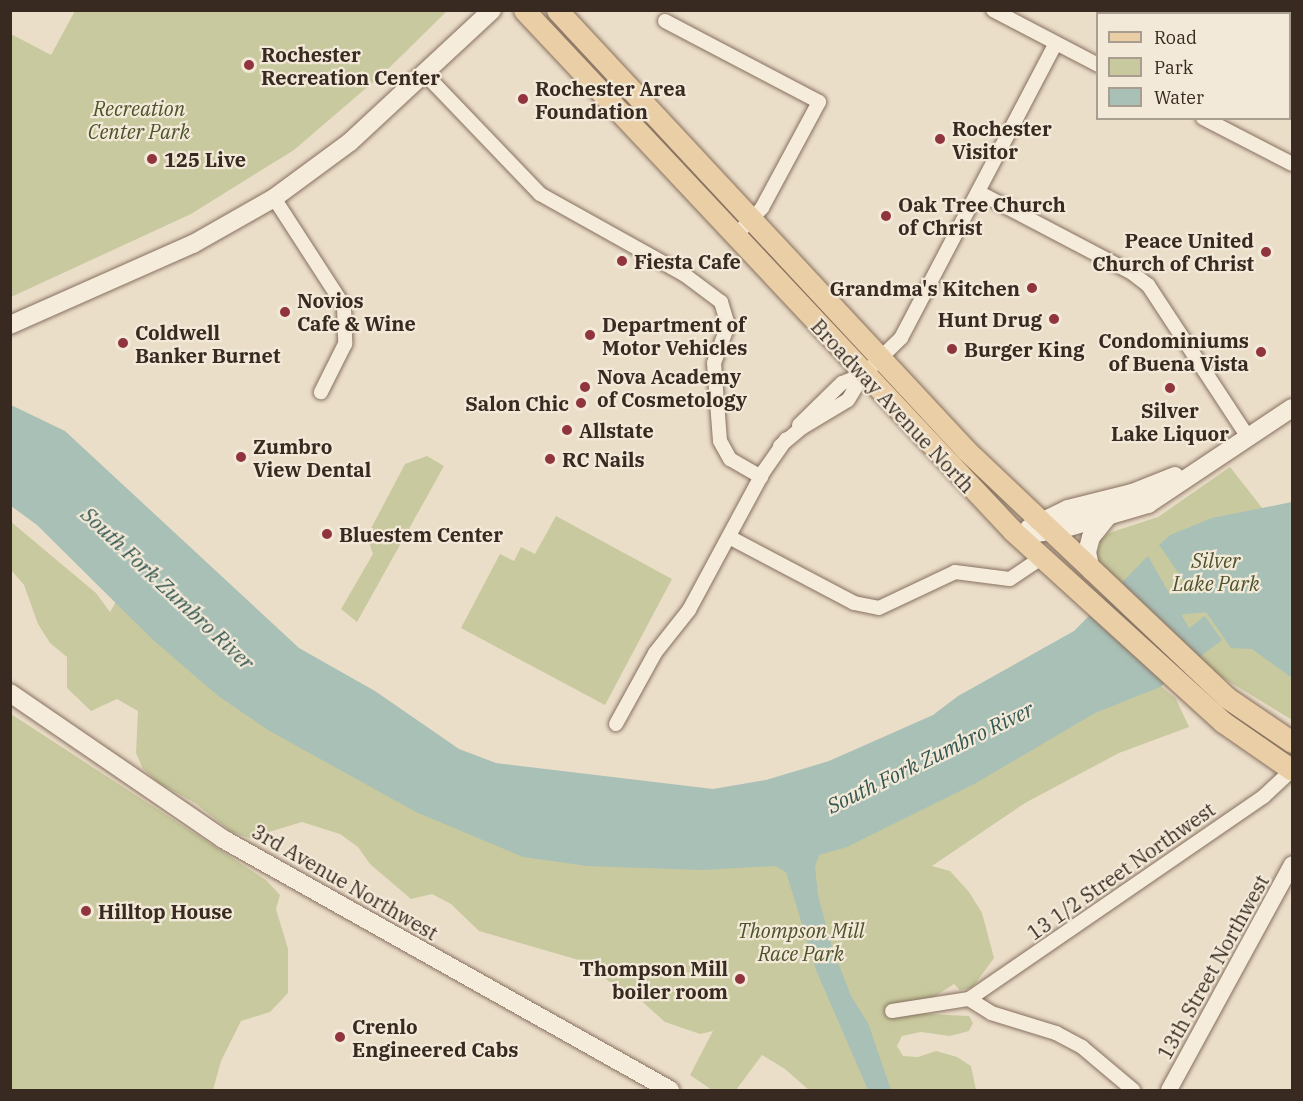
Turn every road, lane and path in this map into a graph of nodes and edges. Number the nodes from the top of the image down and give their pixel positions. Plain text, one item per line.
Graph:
1 (492, 10) edge
2 (524, 10) edge
3 (557, 10) edge
4 (993, 10) edge
5 (665, 21) dead end
6 (1056, 43) junction
7 (1096, 64) edge
8 (425, 74) junction
9 (1207, 120) edge
10 (1293, 164) edge
11 (978, 192) junction
12 (274, 198) junction
13 (752, 222) junction
14 (734, 237) junction
15 (10, 325) edge
16 (880, 360) junction
17 (862, 375) junction
18 (321, 392) dead end
19 (1293, 408) edge
20 (1248, 437) junction
21 (780, 446) junction
22 (1199, 466) junction
23 (761, 477) junction
24 (1108, 516) junction
25 (1044, 527) junction
26 (1018, 536) junction
27 (729, 537) junction
28 (1040, 559) junction
29 (1094, 574) junction
30 (1197, 684) junction
31 (10, 693) edge
32 (616, 724) dead end
33 (1293, 742) edge
34 (1293, 770) edge
35 (1293, 864) edge
36 (969, 999) junction
37 (892, 1011) dead end
38 (670, 1090) edge
39 (1133, 1090) edge
40 (1169, 1090) edge

1 - 8 main road
2 - 14 main road, Broadway Avenue North
3 - 13 main road, Broadway Avenue North
4 - 6 street
5 - 13 street
6 - 7 street
6 - 11 street
8 - 12 main road
8 - 23 street
9 - 10 street
11 - 16 street
11 - 20 street
12 - 15 main road
12 - 18 street
13 - 14 street
13 - 16 main road, Broadway Avenue North
14 - 17 main road, Broadway Avenue North
16 - 17 street
16 - 25 main road, Broadway Avenue North
17 - 21 street
17 - 21 street
17 - 26 main road, Broadway Avenue North
19 - 20 main road
20 - 22 main road
21 - 23 street
22 - 24 main road
22 - 25 main road
23 - 27 street
24 - 25 main road
24 - 29 main road
25 - 26 main road
25 - 29 main road, Broadway Avenue North
26 - 28 main road, Broadway Avenue North
27 - 28 street
27 - 32 street
28 - 30 main road, Broadway Avenue North
29 - 30 main road, Broadway Avenue North
30 - 33 main road, Broadway Avenue North
30 - 34 main road, Broadway Avenue North
31 - 38 main road, 3rd Avenue Northwest
34 - 36 street, 13 1/2 Street Northwest
35 - 40 street, 13th Street Northwest
36 - 37 street
36 - 39 street

